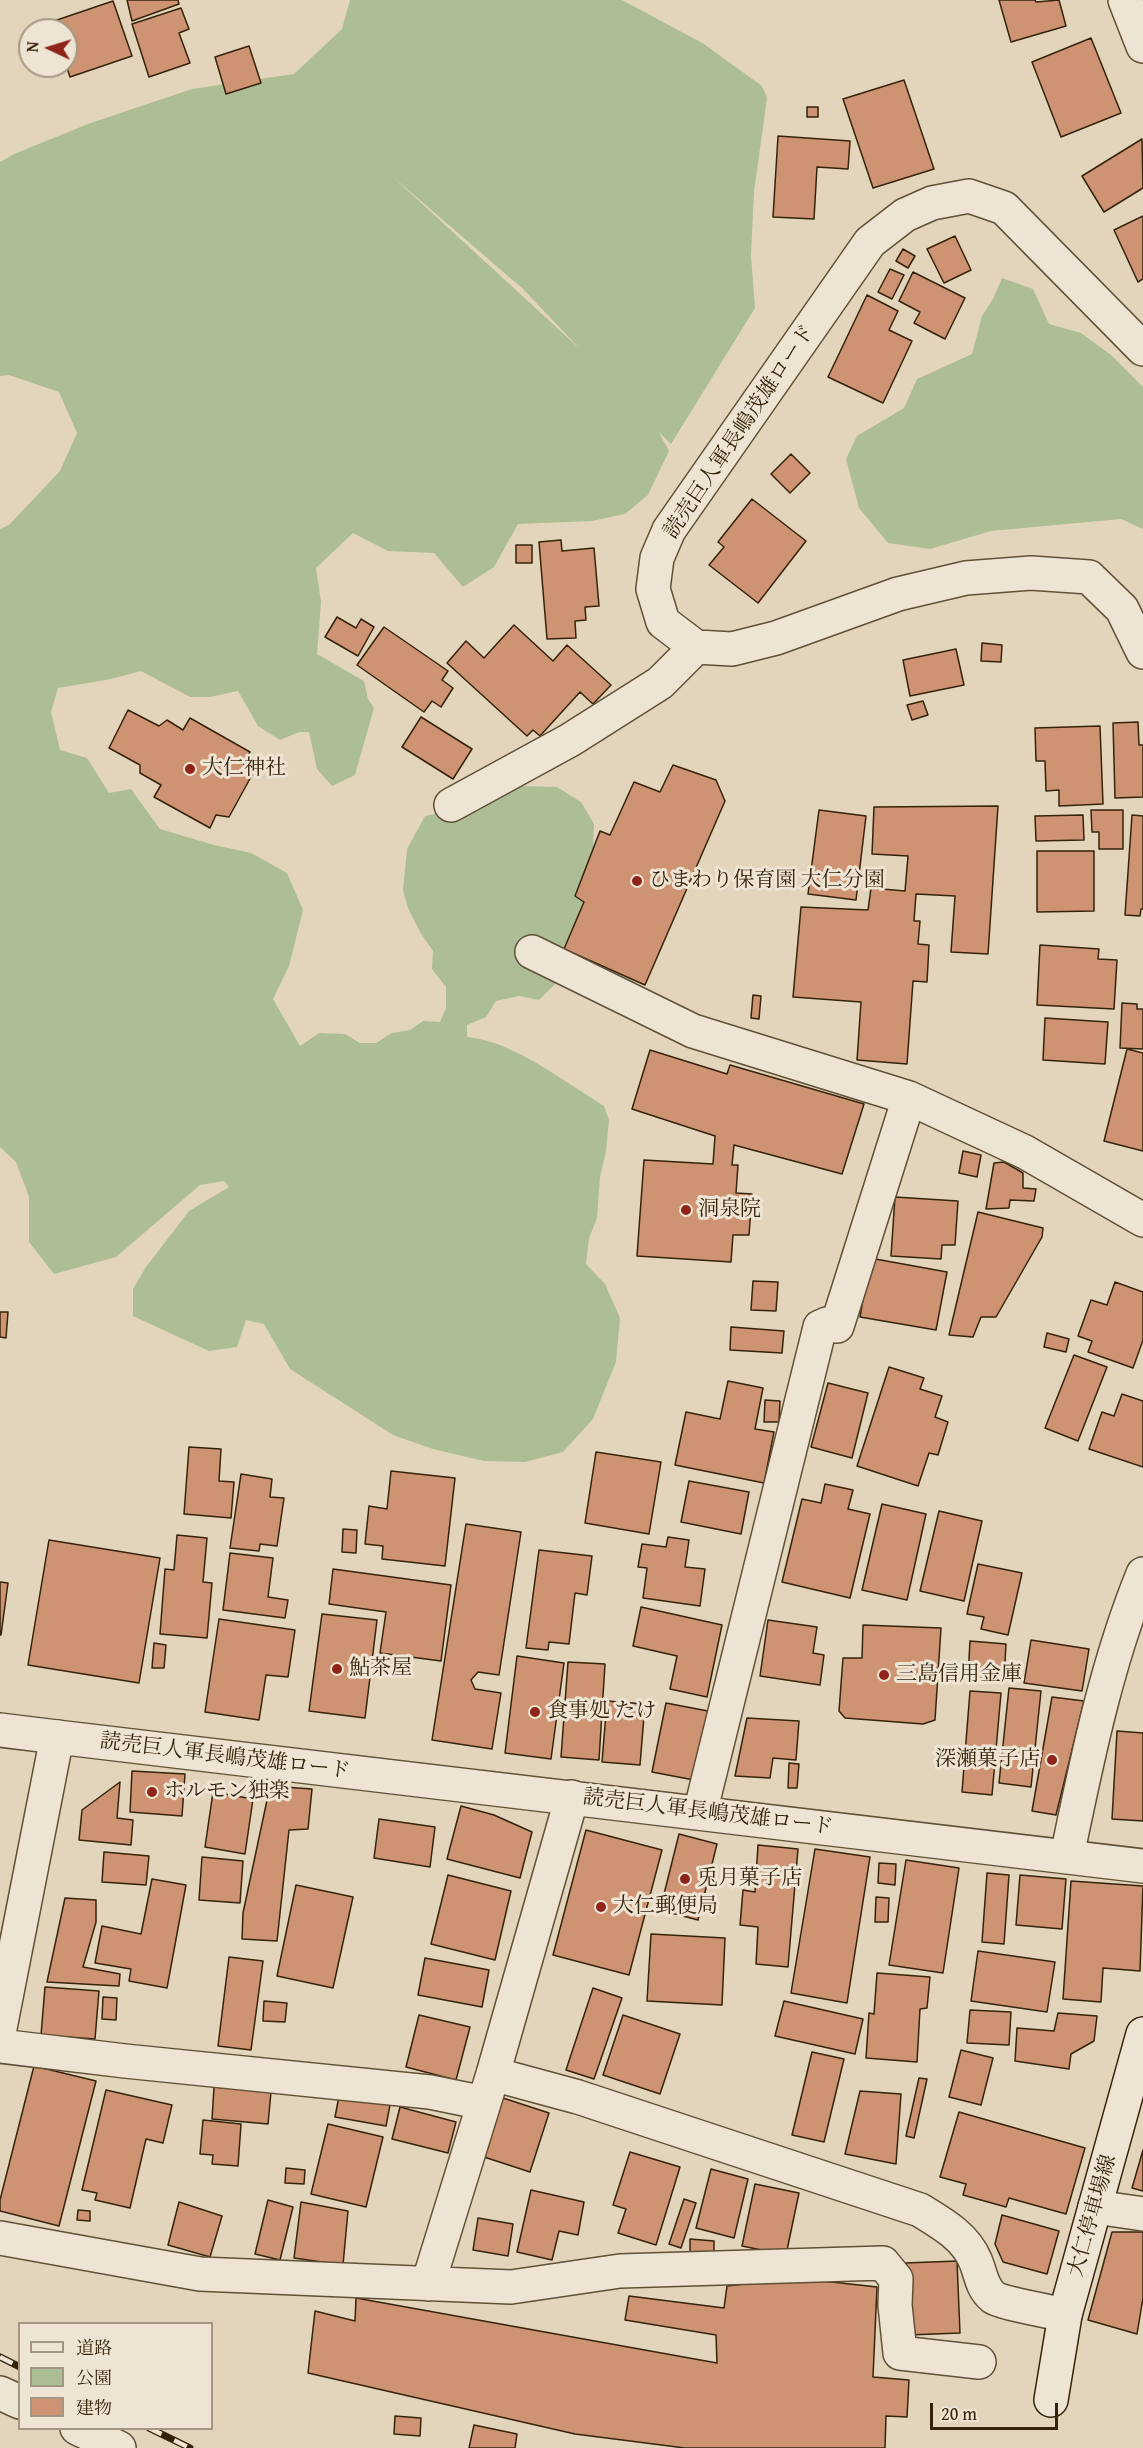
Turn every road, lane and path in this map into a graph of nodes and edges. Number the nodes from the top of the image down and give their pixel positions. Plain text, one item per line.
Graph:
1 (1125, 0) edge
2 (1143, 46) edge
3 (1143, 349) edge
4 (696, 647) junction
5 (1143, 652) edge
6 (451, 804) dead end
7 (532, 952) dead end
8 (909, 1098) junction
9 (1143, 1221) edge
10 (1143, 1574) edge
11 (0, 1730) edge
12 (57, 1737) junction
13 (572, 1797) junction
14 (700, 1813) junction
15 (1067, 1856) junction
16 (1143, 1866) edge
17 (0, 2028) edge
18 (1143, 2034) edge
19 (0, 2046) edge
20 (488, 2088) junction
21 (1095, 2207) junction
22 (1143, 2214) edge
23 (0, 2238) edge
24 (428, 2284) junction
25 (1065, 2315) junction
26 (979, 2362) dead end
27 (0, 2393) edge
28 (1051, 2400) dead end
29 (18, 2401) edge
30 (81, 2430) edge
31 (119, 2448) edge

1 - 2 street
3 - 4 street, 読売巨人軍長嶋茂雄ロード
4 - 5 street
4 - 6 street
7 - 8 street
8 - 9 street
8 - 14 street
10 - 15 street
11 - 12 street, 読売巨人軍長嶋茂雄ロード
12 - 13 street, 読売巨人軍長嶋茂雄ロード
12 - 17 street
13 - 14 street, 読売巨人軍長嶋茂雄ロード
13 - 20 street
14 - 15 street, 読売巨人軍長嶋茂雄ロード
15 - 16 street, 読売巨人軍長嶋茂雄ロード
18 - 21 street, 大仁停車場線
19 - 20 street
20 - 24 street
20 - 25 street
21 - 22 street
21 - 25 street, 大仁停車場線
23 - 24 street
24 - 26 street
25 - 28 street, 大仁停車場線
27 - 29 street
30 - 31 street

